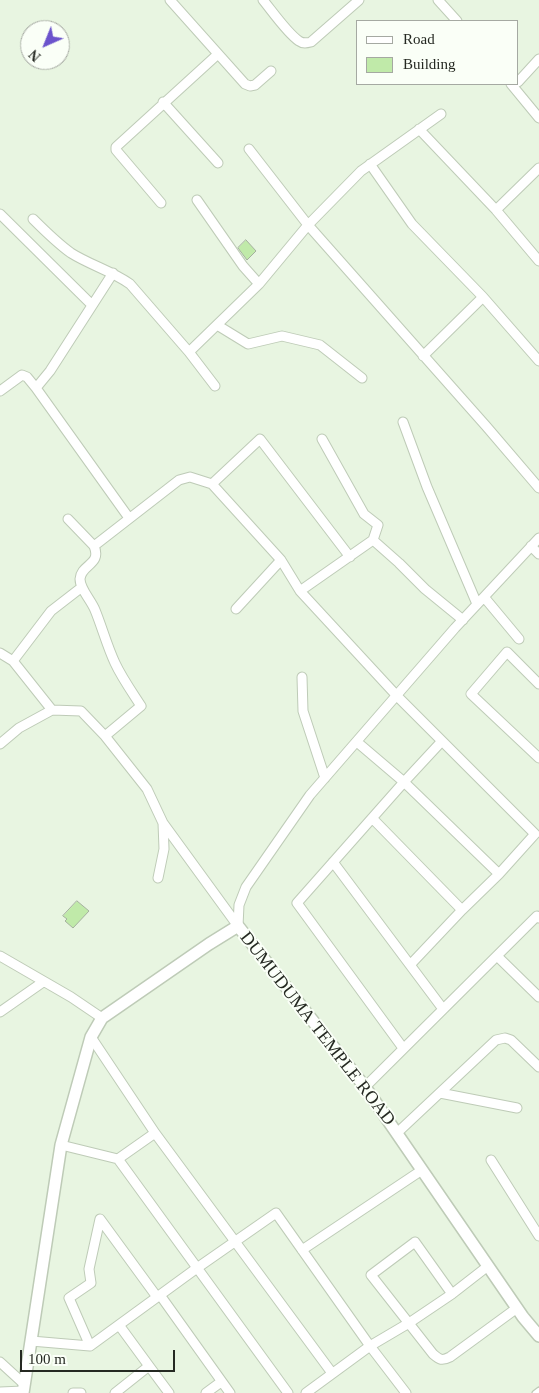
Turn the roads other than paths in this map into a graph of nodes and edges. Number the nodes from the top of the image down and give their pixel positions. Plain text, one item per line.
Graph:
1 (170, 0) edge
2 (263, 0) edge
3 (359, 0) edge
4 (438, 0) edge
5 (456, 20) edge
6 (218, 54) junction
7 (539, 59) edge
8 (271, 71) dead end
9 (519, 79) edge
10 (515, 85) edge
11 (163, 102) junction
12 (441, 114) dead end
13 (539, 118) edge
14 (419, 129) junction
15 (249, 149) dead end
16 (218, 163) dead end
17 (370, 164) junction
18 (539, 168) edge
19 (196, 200) dead end
20 (161, 203) dead end
21 (496, 210) junction
22 (0, 214) edge
23 (33, 219) dead end
24 (308, 225) junction
25 (539, 261) edge
26 (113, 273) junction
27 (259, 284) junction
28 (483, 297) junction
29 (92, 305) junction
30 (217, 325) junction
31 (189, 352) junction
32 (423, 356) junction
33 (539, 361) edge
34 (362, 378) dead end
35 (215, 386) dead end
36 (36, 388) junction
37 (0, 391) edge
38 (403, 422) dead end
39 (322, 439) dead end
40 (212, 484) junction
41 (539, 488) edge
42 (129, 518) junction
43 (68, 519) dead end
44 (539, 538) edge
45 (373, 540) junction
46 (94, 546) junction
47 (531, 546) junction
48 (539, 554) edge
49 (350, 557) junction
50 (281, 560) junction
51 (82, 587) junction
52 (300, 591) junction
53 (484, 597) junction
54 (477, 604) junction
55 (236, 609) dead end
56 (462, 620) junction
57 (519, 639) dead end
58 (0, 653) edge
59 (13, 661) junction
60 (302, 677) dead end
61 (539, 684) edge
62 (397, 696) junction
63 (52, 710) junction
64 (105, 736) junction
65 (442, 741) junction
66 (356, 742) junction
67 (0, 744) edge
68 (539, 758) edge
69 (325, 778) junction
70 (404, 782) junction
71 (372, 818) junction
72 (163, 823) junction
73 (537, 836) edge
74 (334, 862) junction
75 (500, 874) junction
76 (158, 878) dead end
77 (462, 910) junction
78 (538, 916) edge
79 (238, 926) junction
80 (0, 956) edge
81 (497, 956) junction
82 (410, 965) junction
83 (43, 982) junction
84 (539, 997) edge
85 (443, 1009) junction
86 (0, 1012) edge
87 (102, 1018) junction
88 (91, 1037) junction
89 (404, 1048) junction
90 (539, 1067) edge
91 (365, 1087) junction
92 (440, 1093) junction
93 (517, 1108) dead end
94 (155, 1133) junction
95 (397, 1133) junction
96 (61, 1145) junction
97 (118, 1159) junction
98 (491, 1160) dead end
99 (422, 1170) junction
100 (536, 1223) edge
101 (539, 1236) edge
102 (235, 1241) junction
103 (302, 1250) junction
104 (488, 1266) junction
105 (197, 1268) junction
106 (452, 1294) junction
107 (159, 1296) junction
108 (517, 1308) junction
109 (410, 1323) junction
110 (119, 1325) junction
111 (539, 1336) edge
112 (31, 1341) junction
113 (90, 1346) junction
114 (370, 1346) junction
115 (0, 1362) edge
116 (149, 1366) junction
117 (332, 1373) junction
118 (221, 1382) junction
119 (24, 1389) edge
120 (539, 1390) edge
121 (0, 1392) edge
122 (73, 1393) edge
123 (82, 1393) edge
124 (115, 1393) edge
125 (169, 1393) edge
126 (206, 1393) edge
127 (230, 1393) edge
128 (288, 1393) edge
129 (306, 1393) edge
130 (406, 1393) edge
131 (536, 1393) edge

1 - 6 street
2 - 3 street
4 - 5 street
6 - 8 street
6 - 11 street
7 - 9 street
10 - 13 street
11 - 16 street
11 - 20 street
12 - 14 street
14 - 17 street
14 - 21 street
15 - 24 street
17 - 24 street
17 - 28 street
18 - 21 street
19 - 27 street
21 - 25 street
22 - 29 street
23 - 26 street
24 - 27 street
24 - 32 street
26 - 29 street
26 - 31 street
27 - 30 street
28 - 32 street
28 - 33 street
29 - 36 street
30 - 31 street
30 - 34 street
31 - 35 street
32 - 41 street
36 - 37 street
36 - 42 street
38 - 54 street
39 - 45 street
40 - 42 street
40 - 49 street
40 - 50 street
42 - 46 street
43 - 46 street
44 - 47 street
45 - 49 street
45 - 56 street
46 - 51 street
47 - 48 street
47 - 53 street
49 - 52 street
50 - 52 street
50 - 55 street
51 - 59 street
51 - 64 street
52 - 62 street
53 - 54 street
53 - 57 street
54 - 56 street
56 - 62 street
58 - 59 street
59 - 63 street
60 - 69 street
61 - 68 street
62 - 65 street
62 - 66 street
63 - 64 street
63 - 67 street
64 - 72 street
65 - 70 street
65 - 73 street
66 - 69 street
66 - 70 street
69 - 79 street
70 - 71 street
70 - 75 street
71 - 74 street
71 - 77 street
72 - 76 street
72 - 79 street
73 - 75 street
74 - 82 street
74 - 89 street
75 - 77 street
77 - 82 street
78 - 81 street
79 - 87 street, DUMUDUMA TEMPLE ROAD
79 - 91 street, DUMUDUMA TEMPLE ROAD
80 - 83 street
81 - 84 street
81 - 85 street
82 - 85 street
83 - 86 street
83 - 87 street
85 - 89 street
87 - 88 street, DUMUDUMA TEMPLE ROAD
88 - 94 street
88 - 96 street, DUMUDUMA TEMPLE ROAD
89 - 91 street
90 - 92 street
91 - 95 street, DUMUDUMA TEMPLE ROAD
92 - 93 street
92 - 95 street
94 - 97 street
94 - 102 street
95 - 99 street, DUMUDUMA TEMPLE ROAD
96 - 97 street
96 - 112 street, DUMUDUMA TEMPLE ROAD
97 - 105 street
98 - 100 street
99 - 103 street
99 - 104 street, DUMUDUMA TEMPLE ROAD
100 - 101 street
102 - 103 street
102 - 105 street
102 - 117 street
103 - 114 street
104 - 106 street
104 - 108 street, DUMUDUMA TEMPLE ROAD
105 - 107 street
105 - 128 street
106 - 109 street
106 - 109 street
107 - 110 street
107 - 113 street
107 - 118 street
108 - 109 street
108 - 111 street, DUMUDUMA TEMPLE ROAD
109 - 114 street
110 - 113 street
110 - 116 street
112 - 113 street
112 - 119 street, DUMUDUMA TEMPLE ROAD
114 - 117 street
114 - 130 street
115 - 119 street
116 - 124 street
116 - 125 street
117 - 129 street
118 - 126 street
118 - 127 street
119 - 121 street
120 - 131 lane
122 - 123 street

